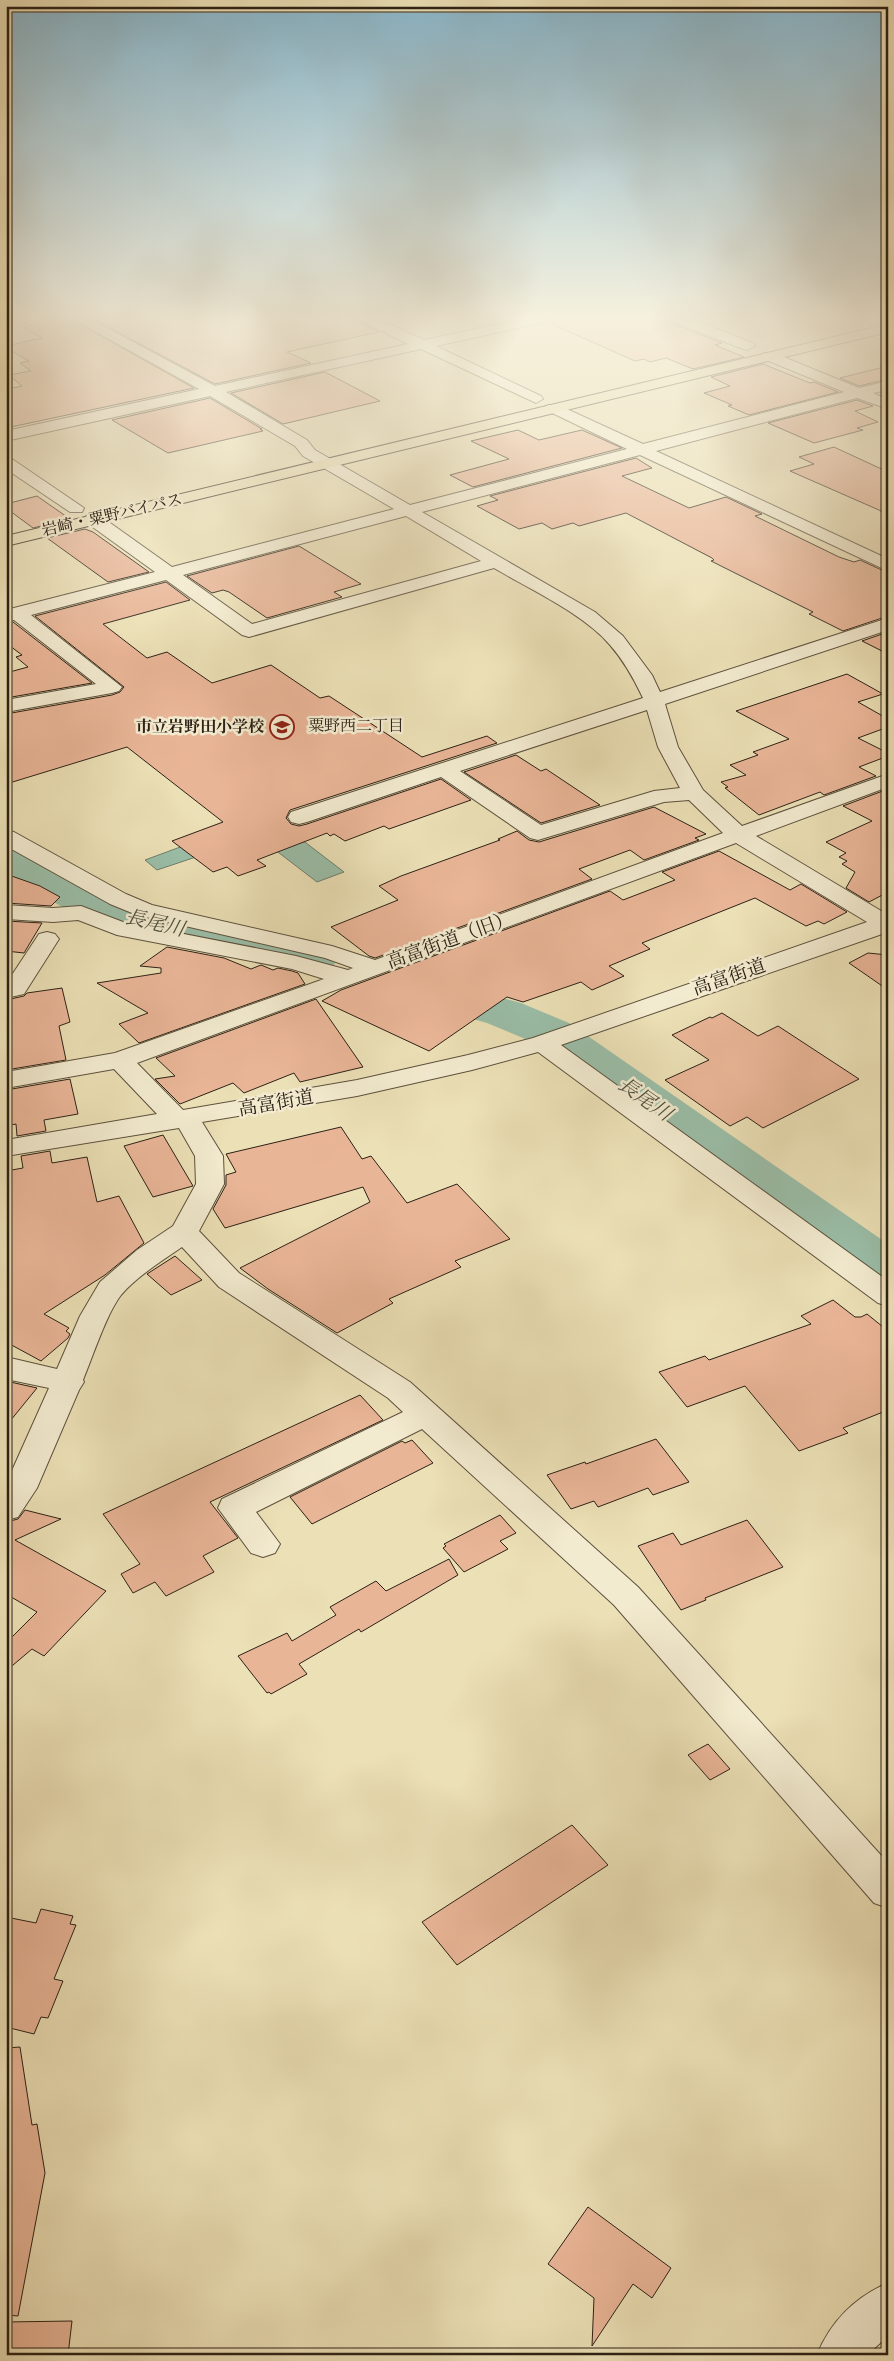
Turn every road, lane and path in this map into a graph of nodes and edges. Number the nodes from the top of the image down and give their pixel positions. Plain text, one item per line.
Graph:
1 (37, 429) edge
2 (276, 429) edge
3 (406, 429) edge
4 (468, 429) edge
5 (599, 429) edge
6 (718, 429) edge
7 (6, 436) edge
8 (642, 449) junction
9 (308, 452) junction
10 (6, 462) edge
11 (328, 464) junction
12 (250, 466) dead end
13 (76, 508) junction
14 (94, 511) junction
15 (408, 511) junction
16 (58, 512) dead end
17 (6, 541) edge
18 (497, 562) junction
19 (888, 566) edge
20 (168, 574) junction
21 (12, 614) edge
22 (888, 624) edge
23 (654, 700) junction
24 (6, 706) edge
25 (444, 770) junction
26 (888, 780) edge
27 (694, 793) junction
28 (299, 817) dead end
29 (738, 836) junction
30 (6, 837) edge
31 (114, 900) junction
32 (6, 912) edge
33 (85, 912) junction
34 (887, 924) edge
35 (170, 928) junction
36 (47, 939) dead end
37 (376, 968) junction
38 (348, 978) junction
39 (6, 991) edge
40 (542, 1042) junction
41 (120, 1060) junction
42 (6, 1080) edge
43 (182, 1120) junction
44 (6, 1148) edge
45 (184, 1232) junction
46 (888, 1296) edge
47 (6, 1368) edge
48 (69, 1382) junction
49 (426, 1414) junction
50 (6, 1508) edge
51 (263, 1544) dead end
52 (888, 1891) edge
53 (888, 2306) edge
54 (840, 2355) edge

1 - 7 street
2 - 9 street
3 - 9 highway, 岩崎・粟野バイパス
4 - 11 highway, 岩崎・粟野バイパス
5 - 8 street
6 - 8 street
8 - 15 street
8 - 19 street
9 - 11 street
9 - 12 highway, 岩崎・粟野バイパス
10 - 13 street
11 - 14 highway, 岩崎・粟野バイパス
11 - 15 street
13 - 14 highway, 岩崎・粟野バイパス
13 - 16 highway, 岩崎・粟野バイパス
14 - 17 highway, 岩崎・粟野バイパス
14 - 20 street
15 - 18 street
15 - 20 street
18 - 20 street
18 - 23 street
20 - 21 street
21 - 24 street
22 - 23 street
23 - 25 street
23 - 27 street
25 - 27 street
25 - 28 street
26 - 29 street, 高富街道（旧）
27 - 29 street
29 - 34 street
29 - 37 street, 高富街道（旧）
30 - 31 street
31 - 33 street
31 - 35 street
32 - 33 street
33 - 35 street
34 - 40 street, 高富街道
35 - 37 street
35 - 38 street
36 - 39 street
37 - 38 street, 高富街道（旧）
38 - 41 street, 高富街道（旧）
40 - 43 street, 高富街道
40 - 46 street
41 - 42 street, 高富街道（旧）
41 - 43 street
43 - 44 street, 高富街道
43 - 45 street
45 - 48 street
45 - 49 street
47 - 48 street
48 - 50 street
49 - 51 street
49 - 52 street
53 - 54 street

